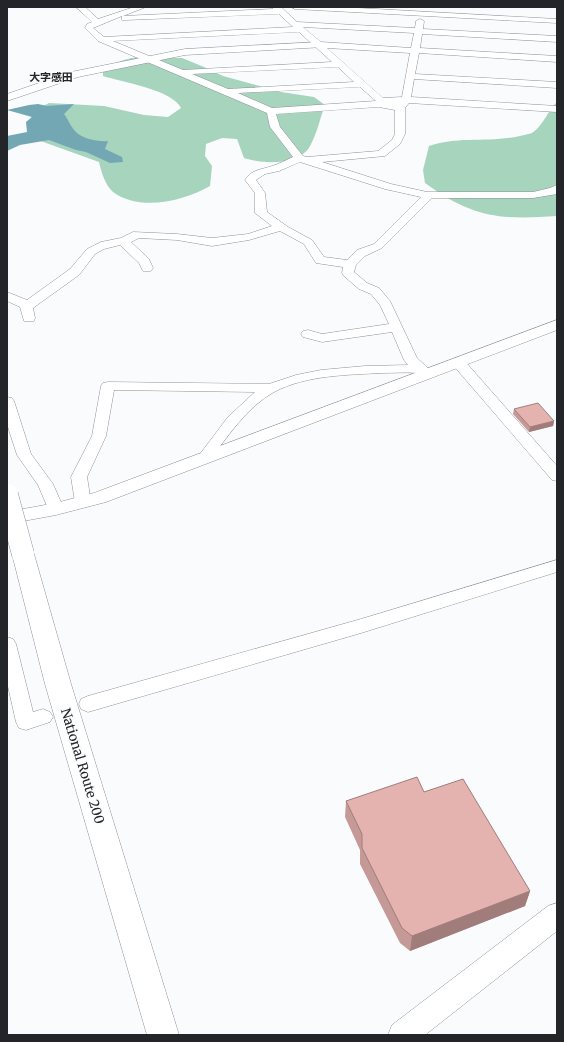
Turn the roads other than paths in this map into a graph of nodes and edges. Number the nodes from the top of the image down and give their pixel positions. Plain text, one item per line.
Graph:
1 (80, 7) edge
2 (142, 7) edge
3 (197, 7) edge
4 (296, 7) edge
5 (354, 8) edge
6 (278, 9) edge
7 (205, 14) junction
8 (421, 14) junction
9 (107, 19) junction
10 (557, 21) edge
11 (97, 22) junction
12 (298, 26) junction
13 (418, 30) junction
14 (101, 39) junction
15 (557, 39) edge
16 (320, 45) junction
17 (414, 50) junction
18 (149, 58) junction
19 (557, 59) edge
20 (340, 64) junction
21 (182, 72) junction
22 (410, 76) junction
23 (362, 84) junction
24 (557, 85) edge
25 (227, 92) junction
26 (7, 98) edge
27 (380, 102) junction
28 (403, 104) junction
29 (557, 109) edge
30 (271, 111) junction
31 (304, 159) junction
32 (557, 188) edge
33 (429, 195) junction
34 (281, 227) junction
35 (125, 240) junction
36 (350, 264) junction
37 (147, 268) dead end
38 (7, 296) edge
39 (557, 325) edge
40 (397, 328) junction
41 (308, 334) dead end
42 (458, 362) junction
43 (424, 371) junction
44 (270, 388) junction
45 (7, 401) edge
46 (205, 458) junction
47 (557, 476) edge
48 (7, 495) edge
49 (82, 502) junction
50 (56, 509) junction
51 (7, 518) edge
52 (557, 566) edge
53 (7, 644) edge
54 (88, 704) dead end
55 (43, 717) dead end
56 (557, 915) edge
57 (163, 1035) edge
58 (402, 1035) edge

1 - 11 street
2 - 9 street
3 - 7 street
4 - 5 street
5 - 8 street
6 - 7 street
6 - 12 street
7 - 9 street
8 - 10 street
8 - 13 street
9 - 11 street
11 - 14 street
12 - 13 street
12 - 14 street
12 - 16 street
13 - 15 street
13 - 17 street
14 - 18 street
16 - 17 street
16 - 18 street
16 - 20 street
17 - 19 street
17 - 22 street
18 - 21 street
18 - 26 street
20 - 21 street
20 - 23 street
21 - 25 street
22 - 24 street
22 - 28 street
23 - 25 street
23 - 27 street
25 - 30 street
27 - 28 street
27 - 30 street
28 - 29 street
28 - 31 street
30 - 31 street
31 - 33 street
31 - 34 street
32 - 33 street
33 - 36 street
34 - 35 street
34 - 36 street
35 - 37 street
35 - 38 street
36 - 40 street
39 - 42 street
40 - 41 street
40 - 43 street
42 - 43 street
42 - 47 street
43 - 44 street
43 - 46 street
44 - 46 street
44 - 49 street
45 - 50 street
46 - 49 street
48 - 57 highway, National Route 200, bridge
49 - 50 street
50 - 51 street
52 - 54 street
53 - 55 street
56 - 58 street

